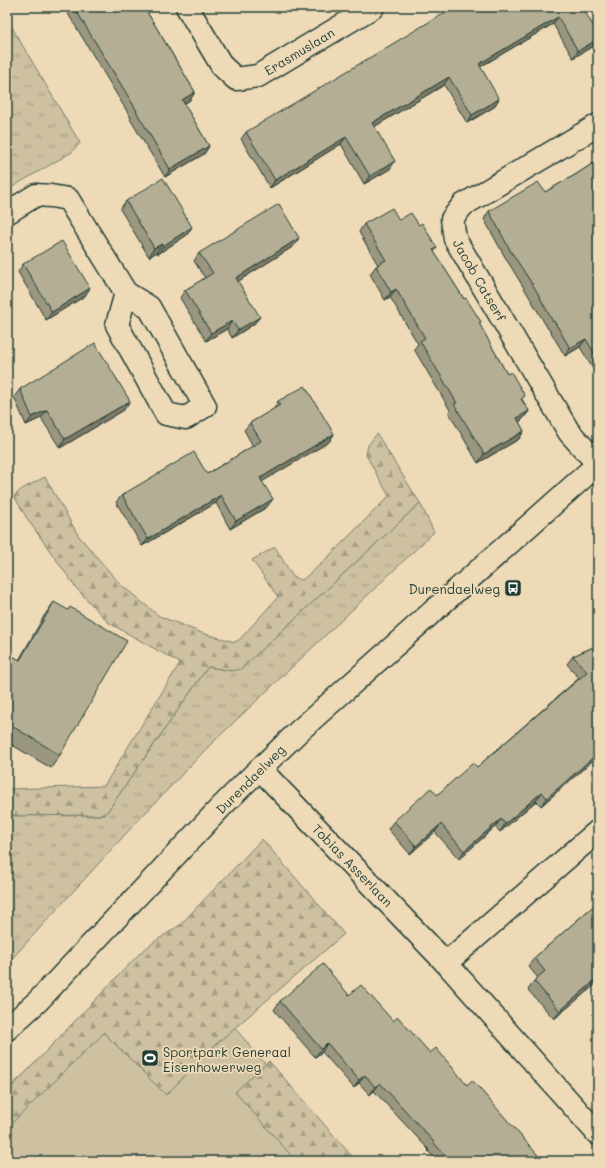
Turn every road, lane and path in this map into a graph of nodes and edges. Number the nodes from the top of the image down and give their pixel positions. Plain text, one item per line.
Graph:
1 (187, 7) edge
2 (373, 7) edge
3 (598, 125) edge
4 (7, 213) edge
5 (126, 293) junction
6 (598, 464) edge
7 (260, 769) junction
8 (598, 831) edge
9 (446, 963) junction
10 (7, 1029) edge
11 (598, 1134) edge

1 - 2 street, Erasmuslaan
3 - 6 street, Jacob Catserf
4 - 5 street
5 - 5 street
6 - 7 street, Durendaelweg
7 - 9 street, Tobias Asserlaan
7 - 10 street, Durendaelweg
8 - 9 street
9 - 11 street, Tobias Asserlaan

